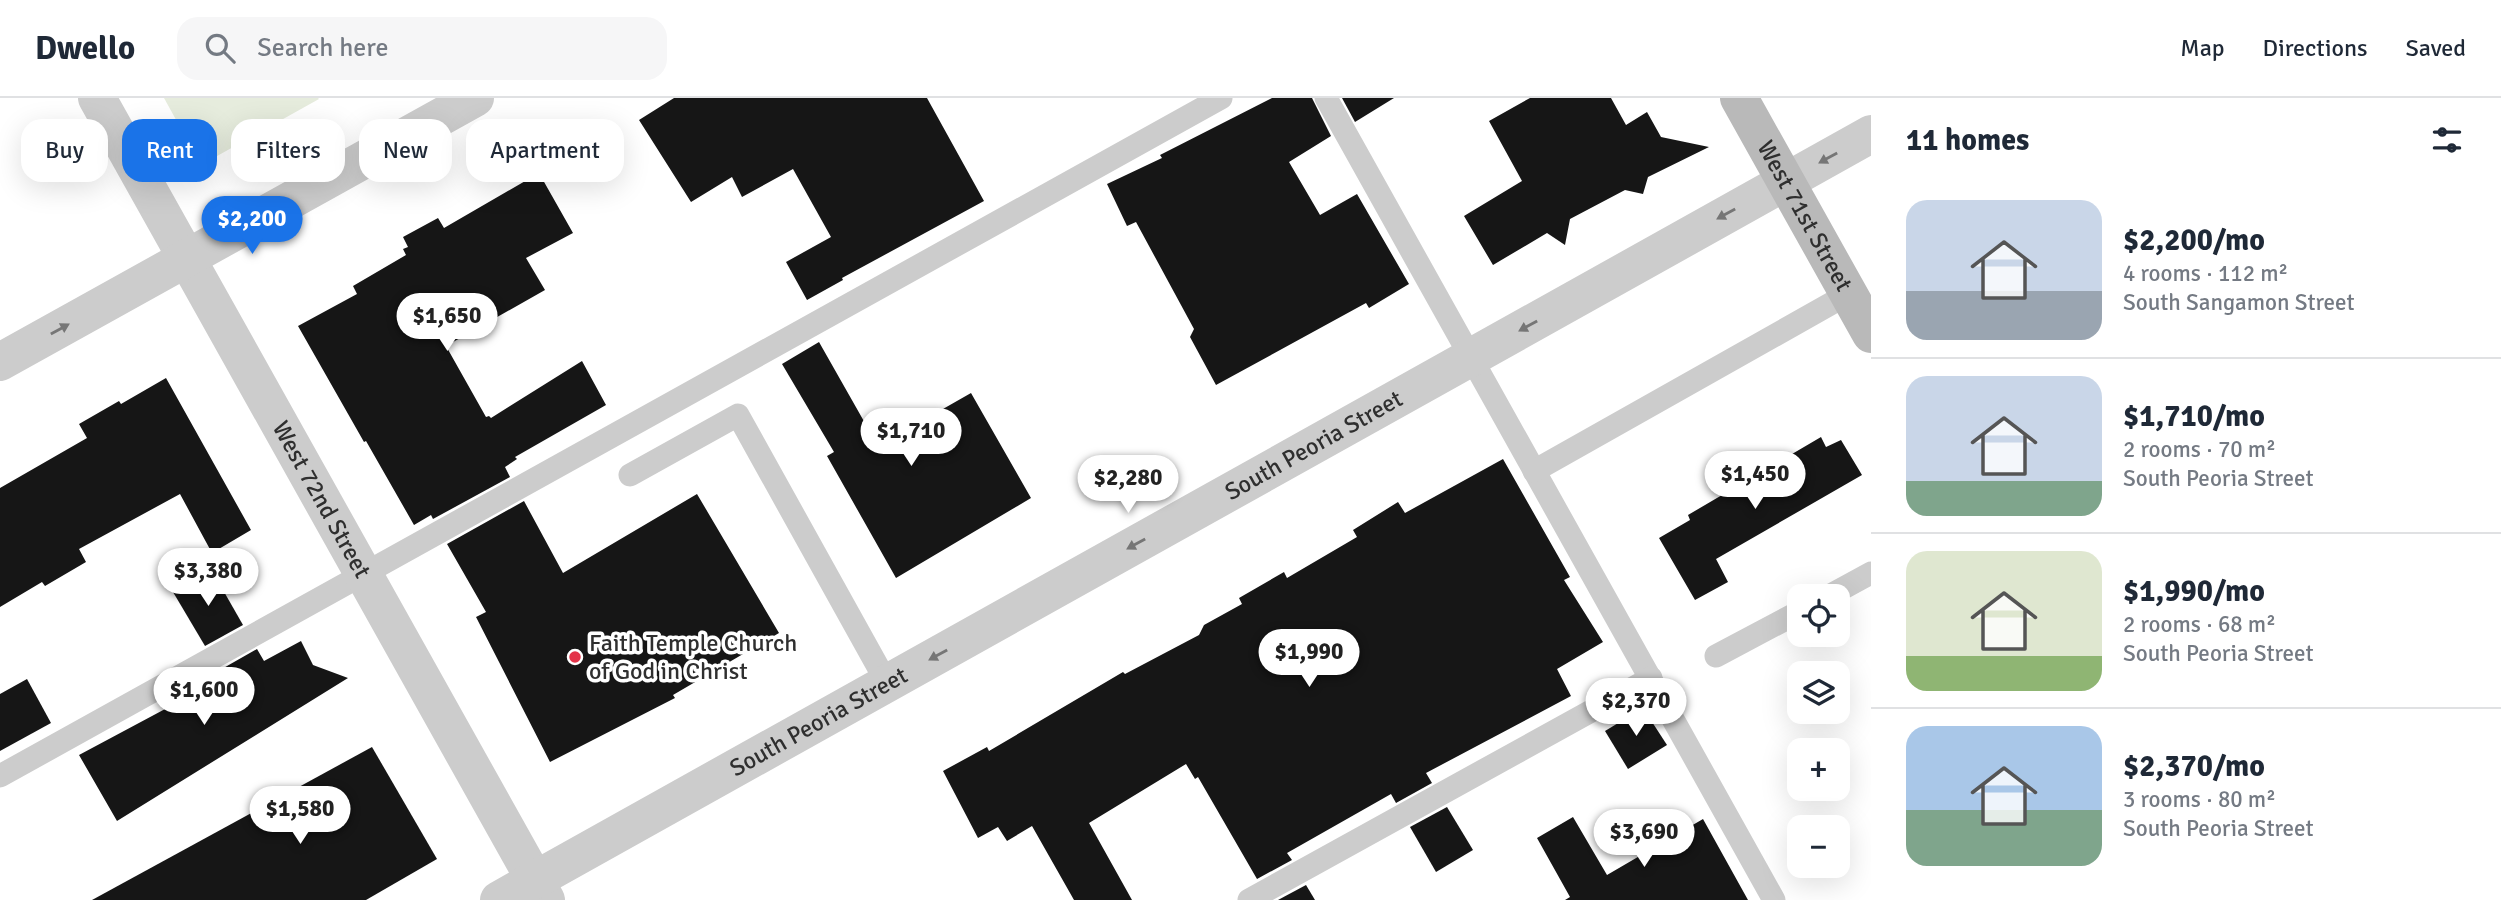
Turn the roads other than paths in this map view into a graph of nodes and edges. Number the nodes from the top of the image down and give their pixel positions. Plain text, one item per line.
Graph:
1 (97, 98) edge
2 (475, 98) edge
3 (1221, 98) edge
4 (1326, 98) edge
5 (1739, 98) edge
6 (1871, 134) edge
7 (1786, 181) junction
8 (187, 258) junction
9 (1863, 313) edge
10 (1471, 357) junction
11 (0, 362) edge
12 (1534, 471) junction
13 (630, 475) dead end
14 (1871, 573) edge
15 (364, 574) junction
16 (1850, 584) edge
17 (1787, 618) edge
18 (1716, 656) dead end
19 (1651, 678) junction
20 (887, 683) junction
21 (0, 776) edge
22 (540, 890) edge
23 (499, 900) edge
24 (1249, 900) edge
25 (1774, 900) edge

1 - 8 street, West 72nd Street
2 - 8 street
3 - 15 lane
4 - 10 lane
5 - 7 main road, West 71st Street
6 -> 7 street, South Peoria Street
7 - 9 main road, West 71st Street
7 -> 10 street, South Peoria Street
11 -> 8 street
8 - 15 street, West 72nd Street
9 - 12 lane
10 - 12 lane
10 -> 20 street, South Peoria Street
12 - 19 lane
13 - 20 lane
14 - 16 lane
15 - 21 lane
15 - 22 street, West 72nd Street
17 - 18 lane
19 - 24 lane
19 - 25 lane
20 - 22 street, South Peoria Street
22 - 23 street, South Peoria Street

